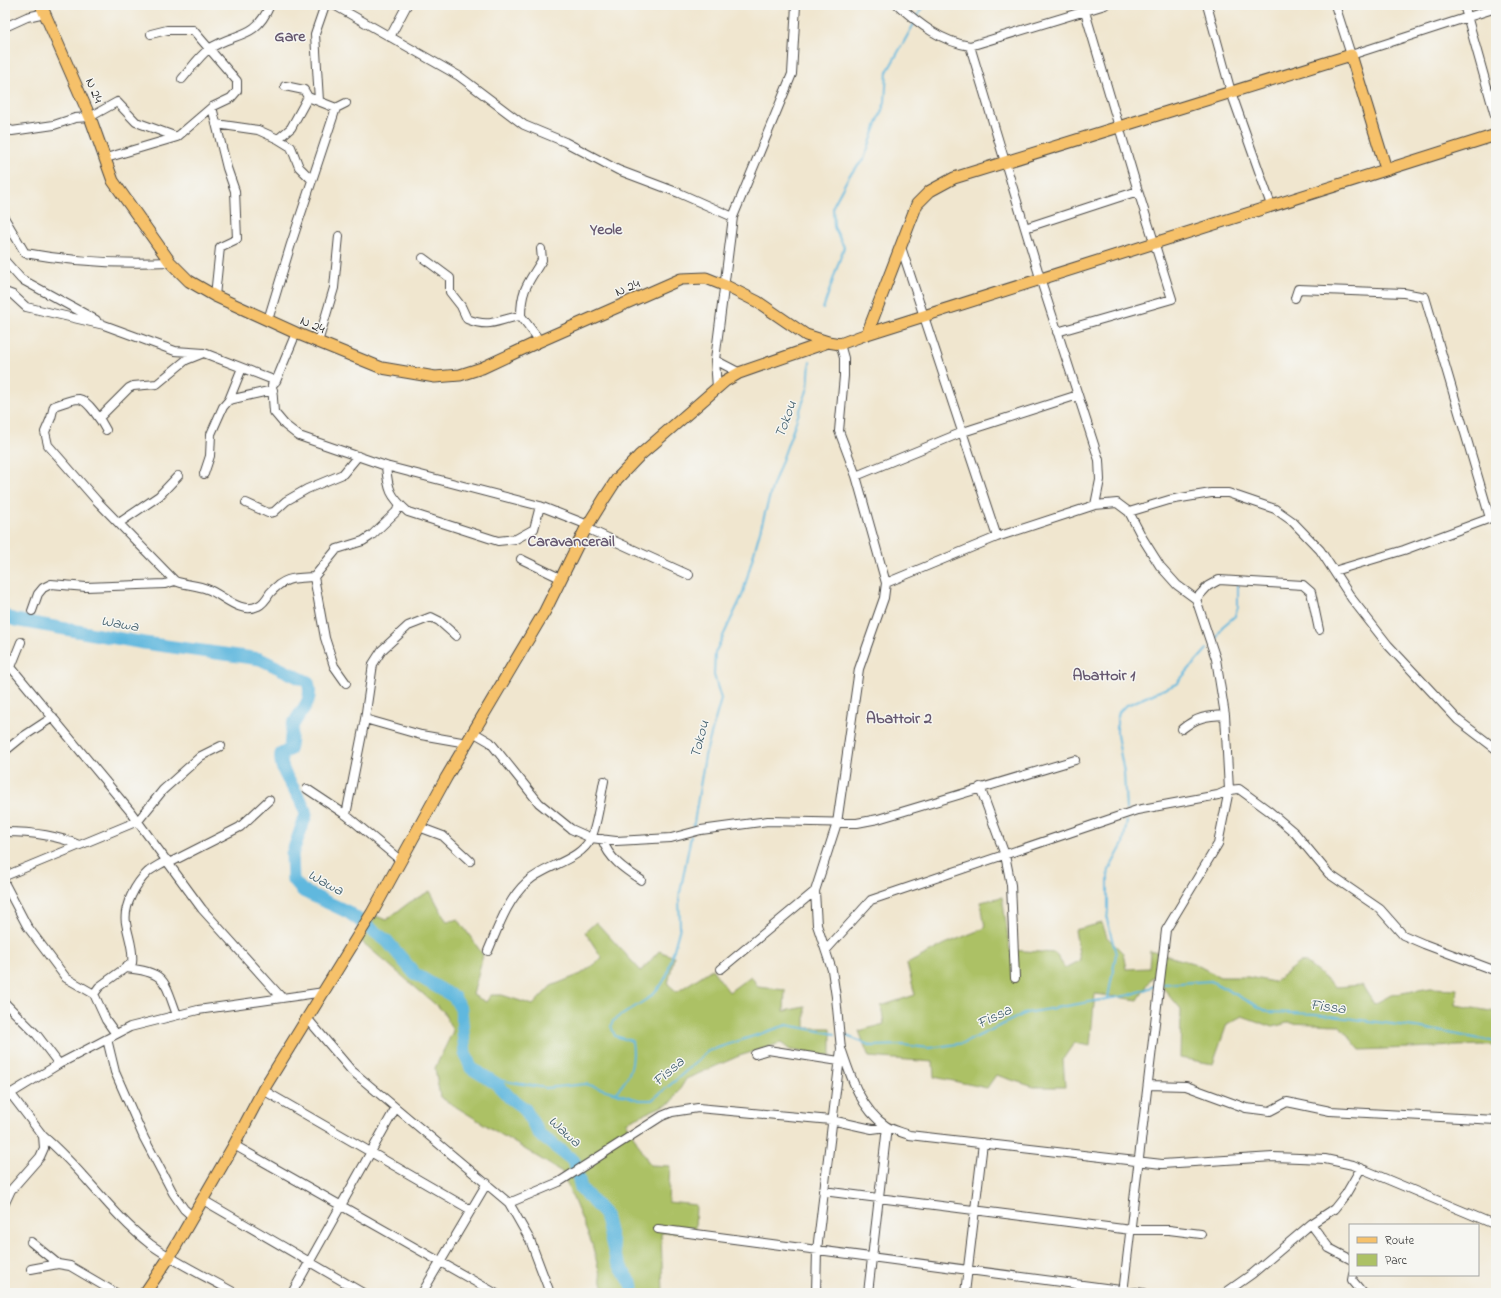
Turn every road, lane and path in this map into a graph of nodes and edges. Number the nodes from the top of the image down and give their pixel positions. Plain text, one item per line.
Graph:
1 (270, 5) edge
2 (325, 5) edge
3 (334, 5) edge
4 (407, 5) edge
5 (796, 5) edge
6 (898, 5) edge
7 (1105, 5) edge
8 (1207, 5) edge
9 (1335, 5) edge
10 (1464, 5) edge
11 (1084, 8) edge
12 (1496, 8) edge
13 (43, 9) edge
14 (1468, 16) junction
15 (5, 26) edge
16 (151, 34) dead end
17 (390, 37) junction
18 (970, 46) junction
19 (209, 49) junction
20 (1351, 55) junction
21 (182, 79) dead end
22 (285, 86) dead end
23 (1231, 92) junction
24 (308, 97) junction
25 (319, 101) junction
26 (346, 103) dead end
27 (212, 107) junction
28 (336, 108) junction
29 (90, 117) junction
30 (1496, 119) edge
31 (216, 124) junction
32 (5, 126) edge
33 (1119, 127) junction
34 (1496, 135) edge
35 (177, 137) junction
36 (278, 139) junction
37 (106, 158) junction
38 (1005, 163) junction
39 (1386, 169) junction
40 (312, 180) junction
41 (1138, 191) junction
42 (1271, 205) junction
43 (733, 217) junction
44 (5, 219) edge
45 (1024, 228) junction
46 (339, 236) dead end
47 (1155, 242) junction
48 (901, 247) junction
49 (541, 249) dead end
50 (423, 258) dead end
51 (5, 261) edge
52 (170, 262) junction
53 (1040, 279) junction
54 (726, 286) junction
55 (5, 292) edge
56 (215, 296) junction
57 (1295, 298) dead end
58 (521, 316) junction
59 (924, 316) junction
60 (268, 320) junction
61 (104, 325) junction
62 (1057, 332) junction
63 (296, 333) junction
64 (867, 334) junction
65 (540, 340) junction
66 (318, 342) junction
67 (828, 342) junction
68 (840, 344) junction
69 (204, 353) junction
70 (715, 360) junction
71 (242, 368) junction
72 (740, 373) junction
73 (276, 381) junction
74 (721, 385) junction
75 (273, 390) junction
76 (1078, 395) junction
77 (229, 400) junction
78 (99, 418) junction
79 (106, 430) dead end
80 (963, 432) junction
81 (358, 456) junction
82 (386, 466) junction
83 (204, 474) dead end
84 (178, 476) dead end
85 (856, 476) junction
86 (246, 503) dead end
87 (1095, 505) junction
88 (400, 506) junction
89 (540, 506) junction
90 (1129, 512) junction
91 (1493, 517) edge
92 (119, 523) junction
93 (587, 526) junction
94 (997, 537) junction
95 (521, 560) dead end
96 (1334, 571) junction
97 (689, 575) dead end
98 (314, 577) junction
99 (560, 578) junction
100 (175, 581) junction
101 (886, 583) junction
102 (1196, 599) junction
103 (32, 611) dead end
104 (1319, 630) dead end
105 (456, 636) dead end
106 (21, 642) dead end
107 (5, 660) edge
108 (11, 668) junction
109 (346, 683) dead end
110 (1225, 715) junction
111 (53, 717) junction
112 (365, 718) junction
113 (1182, 729) dead end
114 (474, 732) junction
115 (467, 743) junction
116 (221, 746) dead end
117 (1496, 749) edge
118 (5, 751) edge
119 (1075, 760) dead end
120 (604, 781) dead end
121 (980, 787) junction
122 (307, 789) dead end
123 (1229, 790) junction
124 (269, 800) dead end
125 (346, 815) junction
126 (138, 821) junction
127 (837, 823) junction
128 (419, 827) junction
129 (5, 832) edge
130 (591, 838) junction
131 (602, 839) junction
132 (79, 846) junction
133 (1005, 855) junction
134 (400, 860) junction
135 (470, 861) dead end
136 (168, 862) junction
137 (5, 876) edge
138 (641, 880) dead end
139 (5, 884) edge
140 (815, 891) junction
141 (826, 950) junction
142 (488, 951) dead end
143 (126, 968) junction
144 (721, 969) dead end
145 (1496, 971) edge
146 (1015, 978) dead end
147 (324, 992) junction
148 (94, 994) junction
149 (282, 998) junction
150 (5, 1003) edge
151 (176, 1015) junction
152 (307, 1018) junction
153 (116, 1034) junction
154 (107, 1039) junction
155 (841, 1049) junction
156 (755, 1054) dead end
157 (839, 1062) junction
158 (59, 1064) junction
159 (1148, 1085) junction
160 (263, 1090) junction
161 (8, 1095) edge
162 (395, 1109) junction
163 (831, 1120) junction
164 (1496, 1120) edge
165 (887, 1127) junction
166 (43, 1136) junction
167 (983, 1143) junction
168 (234, 1145) junction
169 (372, 1152) junction
170 (1138, 1161) junction
171 (1361, 1168) junction
172 (487, 1183) junction
173 (823, 1191) junction
174 (878, 1198) junction
175 (203, 1200) junction
176 (5, 1202) edge
177 (509, 1203) junction
178 (341, 1206) junction
179 (471, 1210) junction
180 (975, 1210) junction
181 (193, 1217) junction
182 (1311, 1224) junction
183 (1496, 1225) edge
184 (658, 1229) dead end
185 (1131, 1230) junction
186 (1201, 1234) dead end
187 (31, 1242) dead end
188 (817, 1250) junction
189 (170, 1256) junction
190 (872, 1257) junction
191 (1349, 1258) edge
192 (309, 1262) junction
193 (440, 1262) junction
194 (58, 1264) junction
195 (31, 1269) dead end
196 (968, 1270) junction
197 (1353, 1276) edge
198 (1123, 1292) edge
199 (116, 1293) edge
200 (145, 1293) edge
201 (235, 1293) edge
202 (292, 1293) edge
203 (363, 1293) edge
204 (422, 1293) edge
205 (496, 1293) edge
206 (550, 1293) edge
207 (816, 1293) edge
208 (868, 1293) edge
209 (965, 1293) edge
210 (1143, 1293) edge
211 (1225, 1293) edge
212 (1363, 1293) edge

1 - 19 street
2 - 25 street
3 - 17 street
4 - 17 street
5 - 43 street
6 - 18 street
7 - 11 street
8 - 23 street
9 - 20 street
10 - 14 street
11 - 18 street
11 - 33 street
12 - 14 street
13 - 15 street
13 - 29 main road, N 24
14 - 20 street
14 - 30 street
16 - 19 street
17 - 43 street
18 - 38 street
19 - 21 street
19 - 27 street
20 - 23 main road
20 - 39 main road
22 - 24 street
23 - 33 main road
23 - 42 street
24 - 25 street
24 - 36 street
25 - 28 street
26 - 28 street
27 - 31 street
27 - 35 street
28 - 40 street
29 - 32 street
29 - 35 street
29 - 37 main road, N 24
31 - 36 street
31 - 56 street
33 - 38 main road
33 - 41 street
34 - 39 main road
35 - 37 street
36 - 40 street
37 - 52 main road, N 24
38 - 45 street
38 - 48 main road
39 - 42 main road
40 - 60 street
41 - 45 street
41 - 47 street
42 - 47 main road
43 - 54 street
44 - 52 street
45 - 53 street
46 - 66 street
47 - 53 main road
47 - 62 street
48 - 59 street
48 - 64 main road
49 - 58 street
50 - 58 street
51 - 61 street
52 - 56 main road, N 24
53 - 59 main road
53 - 62 street
54 - 65 main road, N 24
54 - 67 main road, N 24
54 - 70 street
55 - 61 street
56 - 60 main road, N 24
57 - 91 street
58 - 65 street
59 - 64 main road
59 - 80 street
60 - 63 main road, N 24
61 - 69 street
62 - 76 street
63 - 66 main road, N 24
63 - 73 street
64 - 68 main road
65 - 66 main road, N 24
67 - 68 main road, N 24
67 - 72 main road
68 - 85 street
69 - 71 street
69 - 78 street
70 - 72 street
70 - 74 street
71 - 73 street
71 - 77 street
72 - 74 main road
73 - 75 street
74 - 93 main road
75 - 77 street
75 - 81 street
76 - 80 street
76 - 87 street
77 - 83 street
78 - 79 street
78 - 92 street
80 - 85 street
80 - 94 street
81 - 82 street
81 - 86 street
82 - 88 street
82 - 89 street
84 - 92 street
85 - 101 street
87 - 90 street
87 - 94 street
88 - 89 street
88 - 98 street
89 - 93 street
90 - 96 street
90 - 102 street
91 - 96 street
92 - 100 street
93 - 97 street
93 - 99 main road
94 - 101 street
95 - 99 street
96 - 117 street
98 - 100 street
98 - 109 street
99 - 114 main road
100 - 103 street
101 - 127 street
102 - 104 street
102 - 110 street
105 - 112 street
106 - 108 street
107 - 108 street
108 - 111 street
110 - 113 street
110 - 123 street
111 - 118 street
111 - 126 street
112 - 115 street
112 - 125 street
114 - 115 main road
114 - 130 street
115 - 128 main road
116 - 126 street
119 - 121 street
120 - 130 street
121 - 127 street
121 - 133 street
122 - 125 street
123 - 133 street
123 - 145 street
123 - 159 street
124 - 136 street
125 - 134 street
126 - 132 street
126 - 136 street
127 - 131 street
127 - 140 street
128 - 134 main road
128 - 135 street
129 - 132 street
130 - 131 street
130 - 142 street
131 - 138 street
132 - 137 street
133 - 141 street
133 - 146 street
134 - 147 main road
136 - 143 street
136 - 149 street
139 - 148 street
140 - 141 street
140 - 144 street
141 - 155 street
143 - 148 street
143 - 151 street
147 - 149 street
147 - 152 main road
148 - 153 street
149 - 151 street
150 - 158 street
151 - 153 street
152 - 160 main road
152 - 162 street
153 - 154 street
154 - 158 street
154 - 181 street
155 - 157 street
155 - 165 street
156 - 157 street
157 - 163 street
158 - 161 street
159 - 164 street
159 - 170 street
160 - 168 main road
160 - 169 street
161 - 166 street
162 - 169 street
162 - 172 street
163 - 165 street
163 - 173 street
163 - 177 street
165 - 167 street
165 - 174 street
166 - 176 street
166 - 189 street
167 - 170 street
167 - 180 street
168 - 175 main road
168 - 178 street
169 - 178 street
169 - 179 street
170 - 171 street
170 - 185 street
171 - 182 street
171 - 183 street
172 - 177 street
172 - 179 street
173 - 174 street
173 - 188 street
174 - 180 street
174 - 190 street
175 - 181 main road
175 - 192 street
177 - 206 street
178 - 192 street
178 - 193 street
179 - 193 street
180 - 185 street
180 - 196 street
181 - 189 main road
182 - 191 street
182 - 211 street
184 - 188 street
185 - 186 street
185 - 198 street
187 - 194 street
188 - 190 street
188 - 207 street
189 - 200 main road
189 - 201 street
190 - 196 street
190 - 208 street
192 - 202 street
192 - 203 street
193 - 204 street
193 - 205 street
194 - 195 street
194 - 199 street
196 - 198 street
196 - 209 street
197 - 212 street
198 - 210 street

